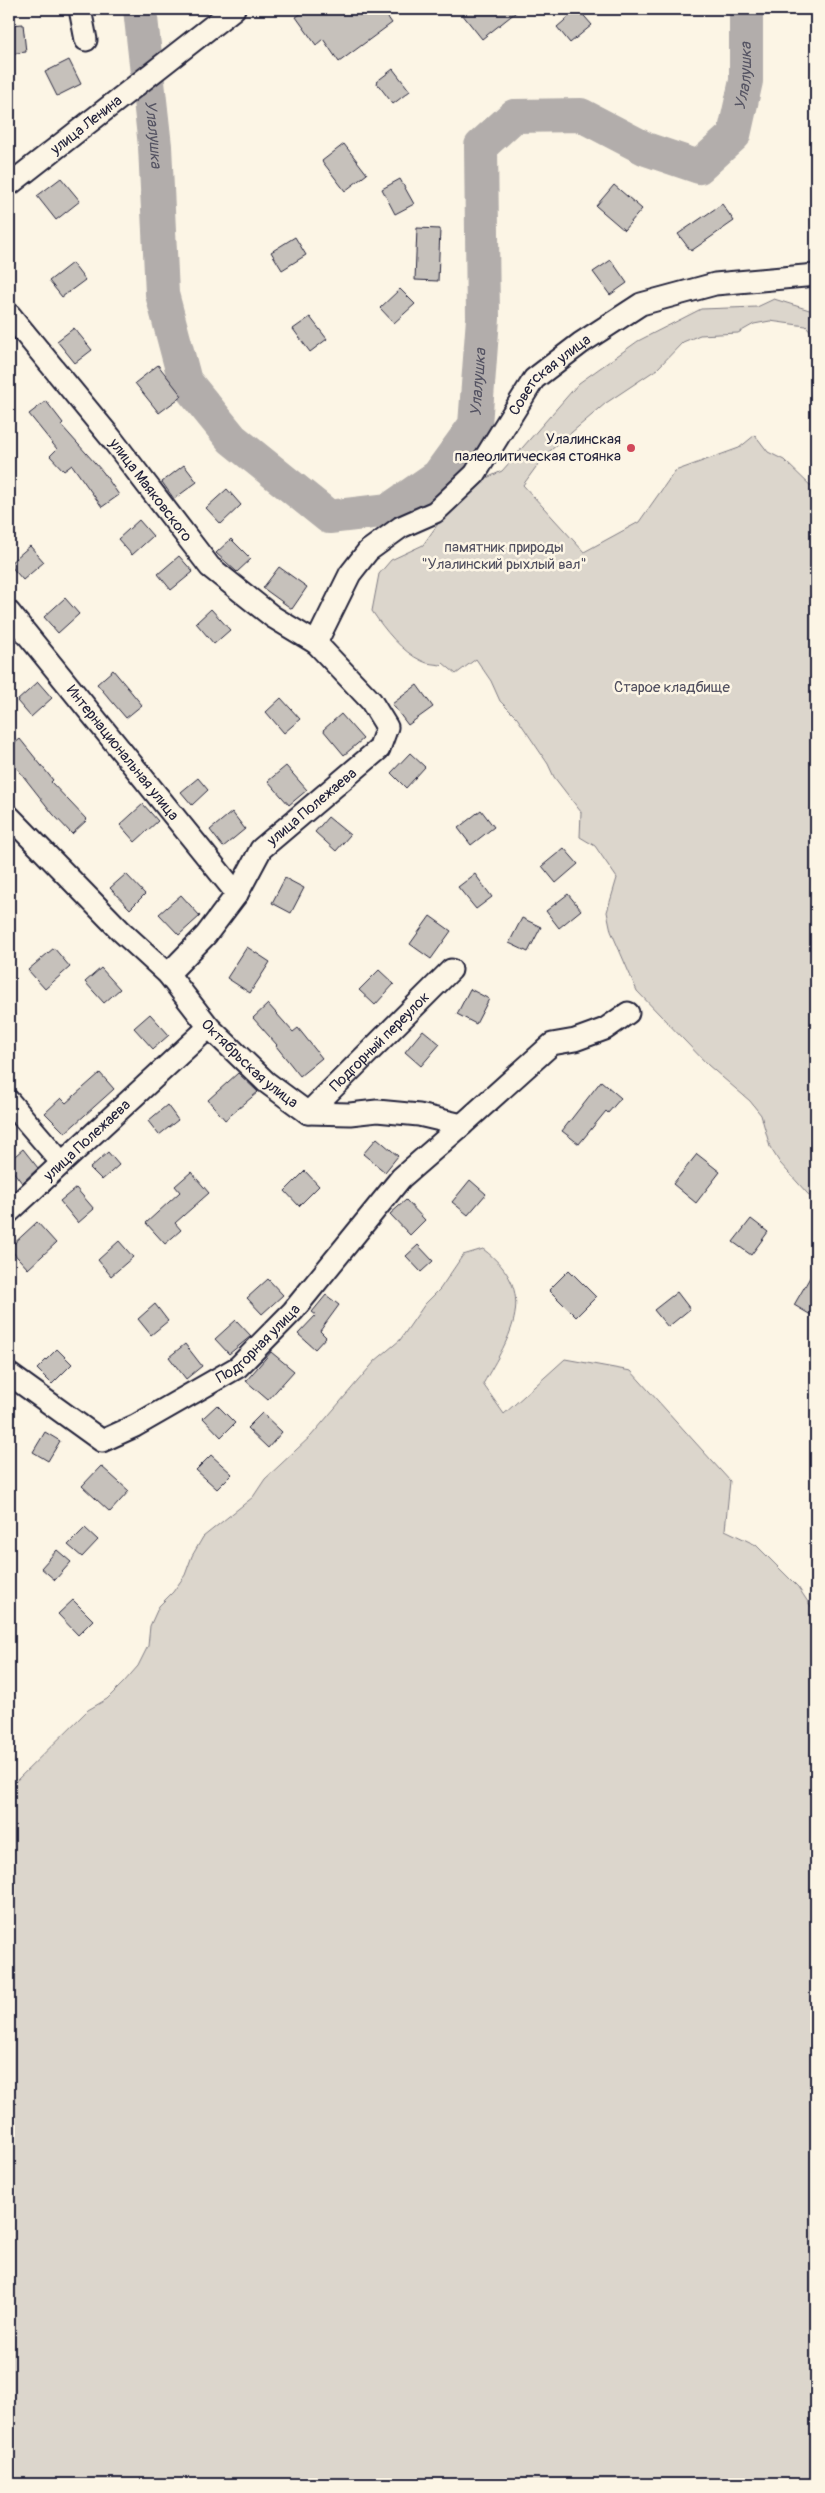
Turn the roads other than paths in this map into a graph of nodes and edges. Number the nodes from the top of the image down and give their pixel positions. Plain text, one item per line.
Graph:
1 (80, 9) edge
2 (229, 13) edge
3 (86, 40) dead end
4 (9, 185) edge
5 (816, 276) edge
6 (9, 314) edge
7 (9, 612) edge
8 (316, 643) junction
9 (9, 816) edge
10 (237, 894) junction
11 (451, 970) dead end
12 (168, 974) junction
13 (628, 1013) dead end
14 (209, 1027) junction
15 (9, 1101) edge
16 (308, 1113) junction
17 (462, 1124) junction
18 (62, 1163) junction
19 (9, 1212) edge
20 (9, 1374) edge

1 - 3 street
2 - 4 street, улица Ленина
5 - 8 street, Советская улица
6 - 8 street, улица Маяковского
7 - 10 street, Интернациональная улица
8 - 10 street, улица Полежаева
9 - 12 street, Октябрьская улица
10 - 12 street, улица Полежаева
11 - 16 street, Подгорный переулок
12 - 14 street, Октябрьская улица
13 - 17 street
14 - 16 street, Октябрьская улица
14 - 18 street, улица Полежаева
15 - 18 street
16 - 17 street, Октябрьская улица
17 - 20 street, Подгорная улица
18 - 19 street, улица Полежаева

